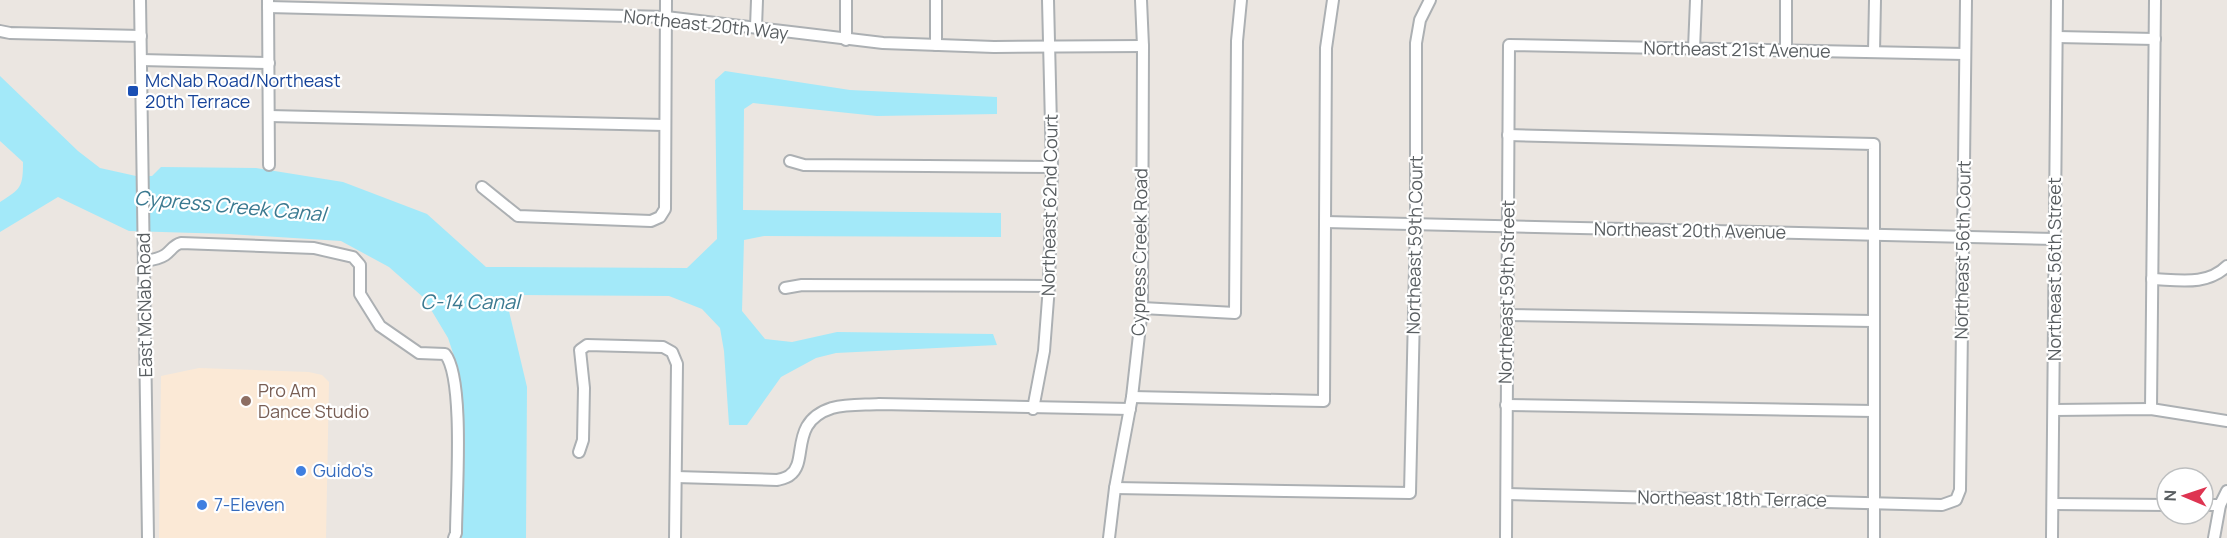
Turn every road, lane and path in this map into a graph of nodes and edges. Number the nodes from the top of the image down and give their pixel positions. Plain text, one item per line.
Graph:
1 (140, 0) edge
2 (666, 0) edge
3 (757, 0) edge
4 (846, 0) edge
5 (936, 0) edge
6 (1048, 0) edge
7 (1141, 0) edge
8 (1241, 0) edge
9 (1333, 0) edge
10 (1430, 0) edge
11 (1696, 0) edge
12 (1786, 0) edge
13 (1875, 0) edge
14 (1966, 0) edge
15 (2057, 0) edge
16 (2155, 0) edge
17 (268, 4) edge
18 (666, 17) junction
19 (756, 27) junction
20 (0, 31) edge
21 (141, 36) junction
22 (2057, 37) junction
23 (2155, 39) junction
24 (846, 40) junction
25 (936, 45) junction
26 (1051, 45) junction
27 (1509, 45) joint
28 (1143, 46) junction
29 (1694, 49) junction
30 (1786, 51) junction
31 (1874, 52) junction
32 (1965, 54) junction
33 (141, 60) junction
34 (269, 63) junction
35 (269, 116) junction
36 (665, 125) junction
37 (1508, 135) junction
38 (790, 162) dead end
39 (269, 165) dead end
40 (1052, 167) junction
41 (482, 187) dead end
42 (1325, 222) junction
43 (1416, 224) junction
44 (1508, 226) junction
45 (1873, 235) junction
46 (1963, 237) junction
47 (2055, 239) junction
48 (145, 261) junction
49 (2227, 266) edge
50 (2152, 279) junction
51 (1049, 286) junction
52 (785, 288) dead end
53 (1142, 308) junction
54 (1507, 315) junction
55 (1873, 321) junction
56 (1132, 397) junction
57 (1506, 405) junction
58 (1033, 409) junction
59 (1130, 409) junction
60 (2151, 409) junction
61 (2054, 410) junction
62 (1874, 411) junction
63 (2227, 421) edge
64 (579, 452) dead end
65 (676, 477) junction
66 (1115, 488) junction
67 (2227, 491) edge
68 (1507, 494) junction
69 (1956, 500) joint
70 (1874, 503) junction
71 (2053, 504) junction
72 (2155, 505) edge
73 (2215, 505) edge
74 (2220, 505) junction
75 (148, 538) edge
76 (454, 538) edge
77 (675, 538) edge
78 (1109, 538) edge
79 (1506, 538) edge
80 (1874, 538) edge
81 (2052, 538) edge
82 (2214, 538) edge

1 - 21 street, East McNab Road
2 - 18 street
3 - 19 street
4 - 24 street
5 - 25 street
6 - 26 street, Northeast 62nd Court
7 - 28 street, Cypress Creek Road
8 - 53 street
9 - 42 street
10 - 43 street, Northeast 59th Court
11 - 29 street
12 - 30 street
13 - 31 street
14 - 32 street, Northeast 56th Court
15 - 22 street, Northeast 56th Street
16 - 23 street
17 - 18 street, Northeast 20th Way
17 - 34 street
18 - 19 street, Northeast 20th Way
18 - 36 street
19 - 24 street, Northeast 20th Way
20 - 21 street
21 - 33 street, East McNab Road
22 - 23 street
22 - 47 street, Northeast 56th Street
23 - 50 street
24 - 25 street, Northeast 20th Way
25 - 26 street, Northeast 20th Way
26 - 28 street, Northeast 20th Way
26 - 40 street, Northeast 62nd Court
27 - 29 street, Northeast 21st Avenue
27 - 37 street, Northeast 59th Street
28 - 53 street, Cypress Creek Road
29 - 30 street, Northeast 21st Avenue
30 - 31 street, Northeast 21st Avenue
31 - 32 street, Northeast 21st Avenue
32 - 46 street, Northeast 56th Court
33 - 34 street
33 - 48 street, East McNab Road
34 - 35 street
35 - 36 street
35 - 39 street
36 - 41 street
37 - 44 street, Northeast 59th Street
37 - 45 street
38 - 40 street
40 - 51 street, Northeast 62nd Court
42 - 43 street, Northeast 20th Avenue
42 - 56 street
43 - 44 street, Northeast 20th Avenue
43 - 66 street, Northeast 59th Court
44 - 45 street, Northeast 20th Avenue
44 - 54 street, Northeast 59th Street
45 - 46 street, Northeast 20th Avenue
45 - 55 street
46 - 47 street, Northeast 20th Avenue
46 - 69 street, Northeast 56th Court
47 - 61 street, Northeast 56th Street
48 - 75 street, East McNab Road
48 - 76 street
49 - 50 street
50 - 60 street
51 - 52 street
51 - 58 street, Northeast 62nd Court
53 - 56 street, Cypress Creek Road
54 - 55 street
54 - 57 street, Northeast 59th Street
55 - 62 street
56 - 59 street, Cypress Creek Road
57 - 62 street
57 - 68 street, Northeast 59th Street
58 - 59 street
58 - 65 street
59 - 66 street, Cypress Creek Road
60 - 61 street
60 - 63 street
61 - 71 street, Northeast 56th Street
62 - 70 street
64 - 65 street
65 - 77 street
66 - 78 street, Cypress Creek Road
67 - 74 street
68 - 70 street, Northeast 18th Terrace
68 - 79 street, Northeast 59th Street
69 - 70 street, Northeast 18th Terrace
70 - 80 street
71 - 72 street
71 - 81 street, Northeast 56th Street
73 - 74 street
74 - 82 street

